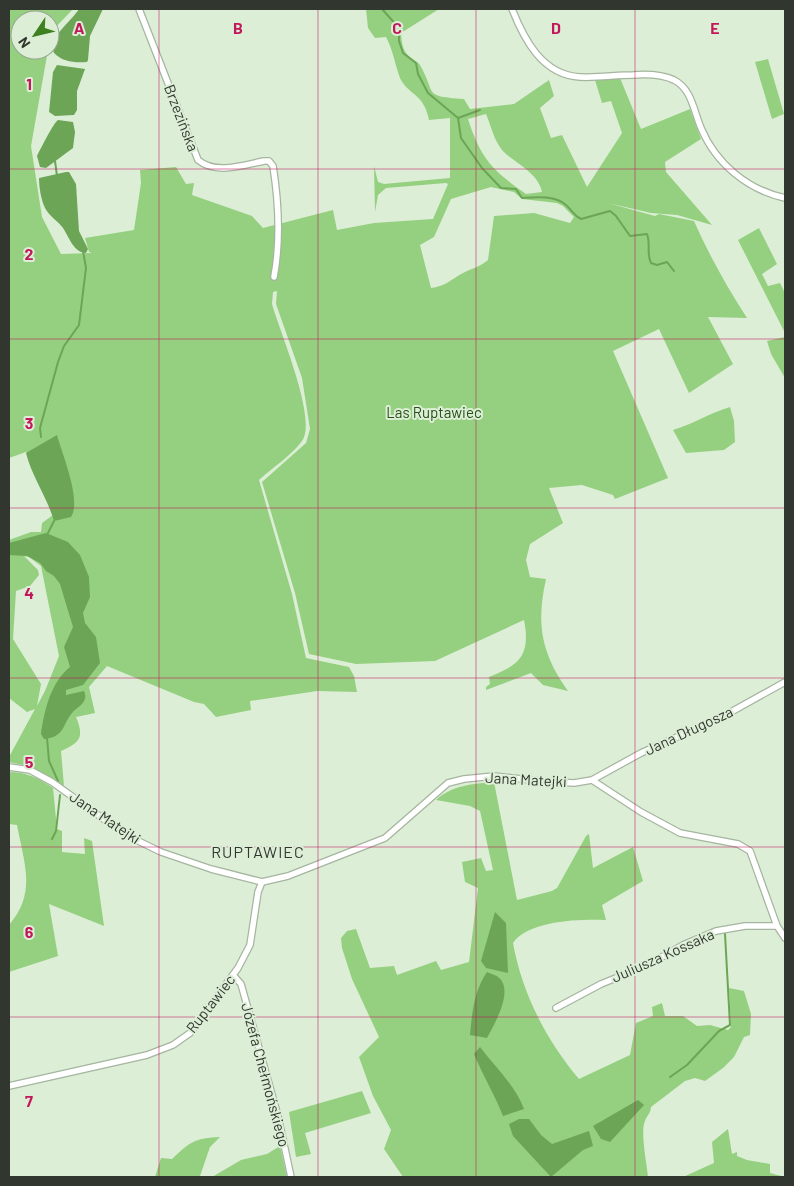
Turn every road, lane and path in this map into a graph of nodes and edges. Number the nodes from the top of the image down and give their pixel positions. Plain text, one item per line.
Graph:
1 (138, 9) edge
2 (512, 9) edge
3 (785, 198) edge
4 (274, 277) dead end
5 (785, 682) edge
6 (9, 767) edge
7 (592, 780) junction
8 (262, 882) junction
9 (777, 926) junction
10 (785, 938) edge
11 (233, 975) junction
12 (556, 1008) dead end
13 (9, 1086) edge
14 (291, 1177) edge

1 - 4 street, Brzezińska
2 - 3 street
5 - 7 street, Jana Długosza
6 - 8 street, Jana Matejki
7 - 8 street, Jana Matejki
7 - 9 street
8 - 11 street, Ruptawiec
9 - 10 street
9 - 12 street, Juliusza Kossaka
11 - 13 street, Ruptawiec
11 - 14 street, Józefa Chełmońskiego

